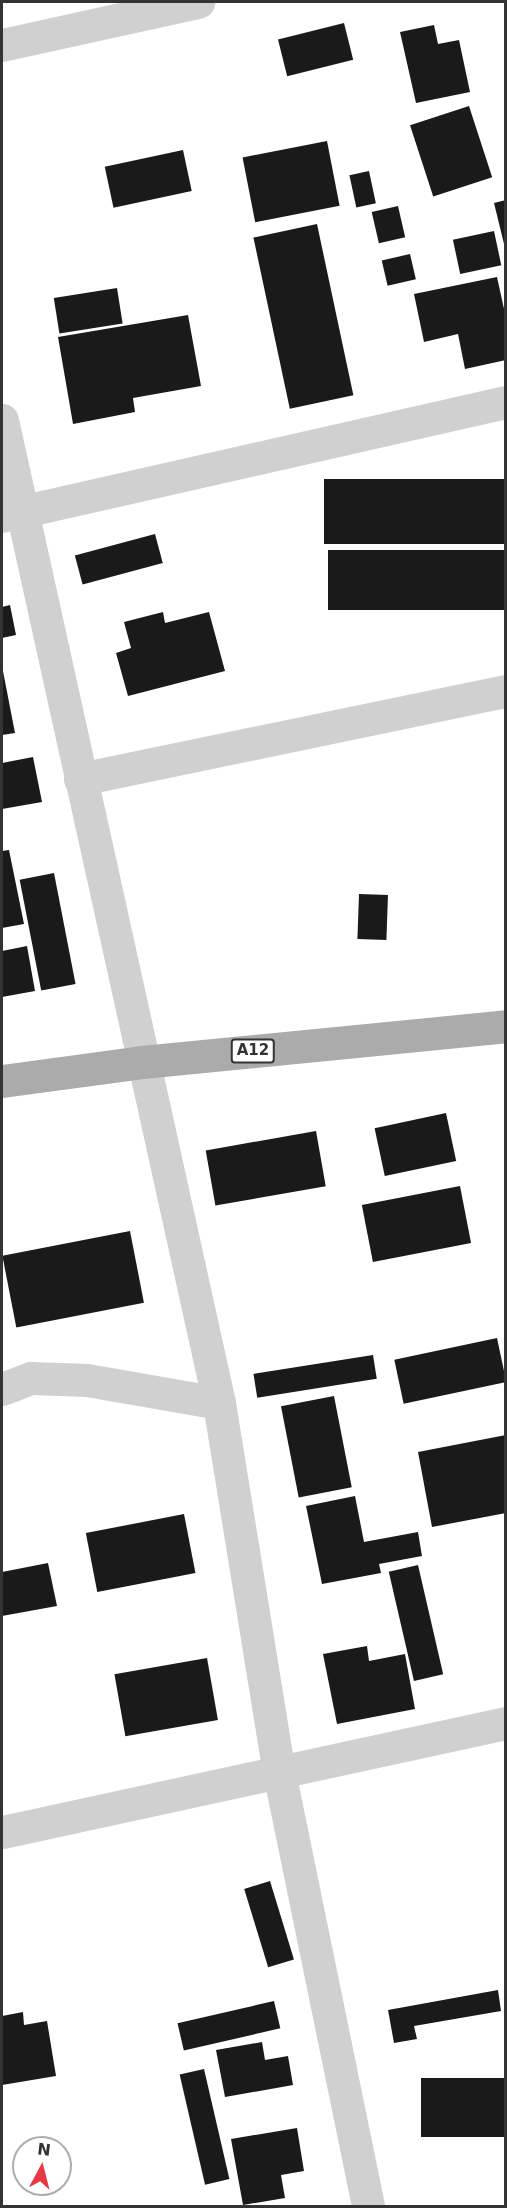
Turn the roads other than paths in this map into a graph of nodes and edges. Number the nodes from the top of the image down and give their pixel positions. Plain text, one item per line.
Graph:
1 (198, 2) edge
2 (2, 45) edge
3 (506, 402) edge
4 (2, 420) edge
5 (12, 514) edge
6 (506, 691) edge
7 (80, 779) junction
8 (506, 1026) edge
9 (142, 1062) junction
10 (2, 1081) edge
11 (2, 1389) edge
12 (219, 1403) junction
13 (506, 1723) edge
14 (279, 1772) junction
15 (2, 1832) edge
16 (368, 2206) edge

1 - 2 street
3 - 5 street
4 - 5 street
5 - 7 street
6 - 7 street
7 - 9 street
8 - 9 main road, A12
9 - 10 main road, A12
9 - 12 street
11 - 12 street
12 - 14 street
13 - 14 street
14 - 15 street
14 - 16 street

